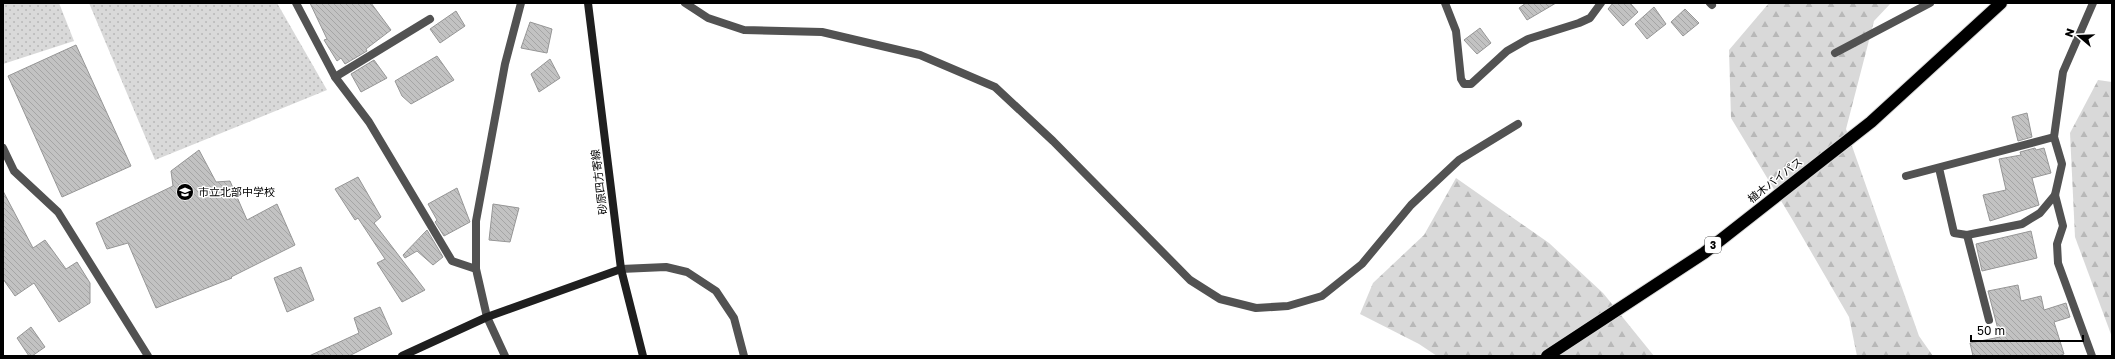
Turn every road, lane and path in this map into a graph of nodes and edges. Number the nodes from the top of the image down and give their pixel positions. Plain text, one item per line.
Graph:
1 (296, 3) edge
2 (521, 3) edge
3 (588, 3) edge
4 (685, 3) edge
5 (1445, 3) edge
6 (1601, 3) edge
7 (1930, 3) edge
8 (2093, 3) edge
9 (1998, 6) edge
10 (430, 19) dead end
11 (1835, 53) dead end
12 (334, 77) junction
13 (1518, 124) dead end
14 (2054, 137) junction
15 (3, 148) edge
16 (1939, 168) junction
17 (1906, 176) dead end
18 (2055, 195) junction
19 (1967, 236) junction
20 (476, 269) junction
21 (621, 269) junction
22 (487, 317) junction
23 (1989, 320) dead end
24 (148, 356) edge
25 (402, 356) edge
26 (506, 356) edge
27 (643, 356) edge
28 (744, 356) edge
29 (1547, 356) edge
30 (2090, 356) edge

1 - 12 street
2 - 20 street
3 - 21 main road, 砂原四方寄線
4 - 13 street
5 - 6 street
7 - 11 street
8 - 14 street
9 - 29 highway, 植木バイパス / 3
10 - 12 street
12 - 20 street
14 - 16 street
14 - 18 street
15 - 24 street
16 - 17 street
16 - 19 street
18 - 19 street
18 - 30 street
19 - 23 street
20 - 22 street
21 - 22 main road
21 - 27 main road, 砂原四方寄線
21 - 28 street
22 - 25 main road
22 - 26 street

